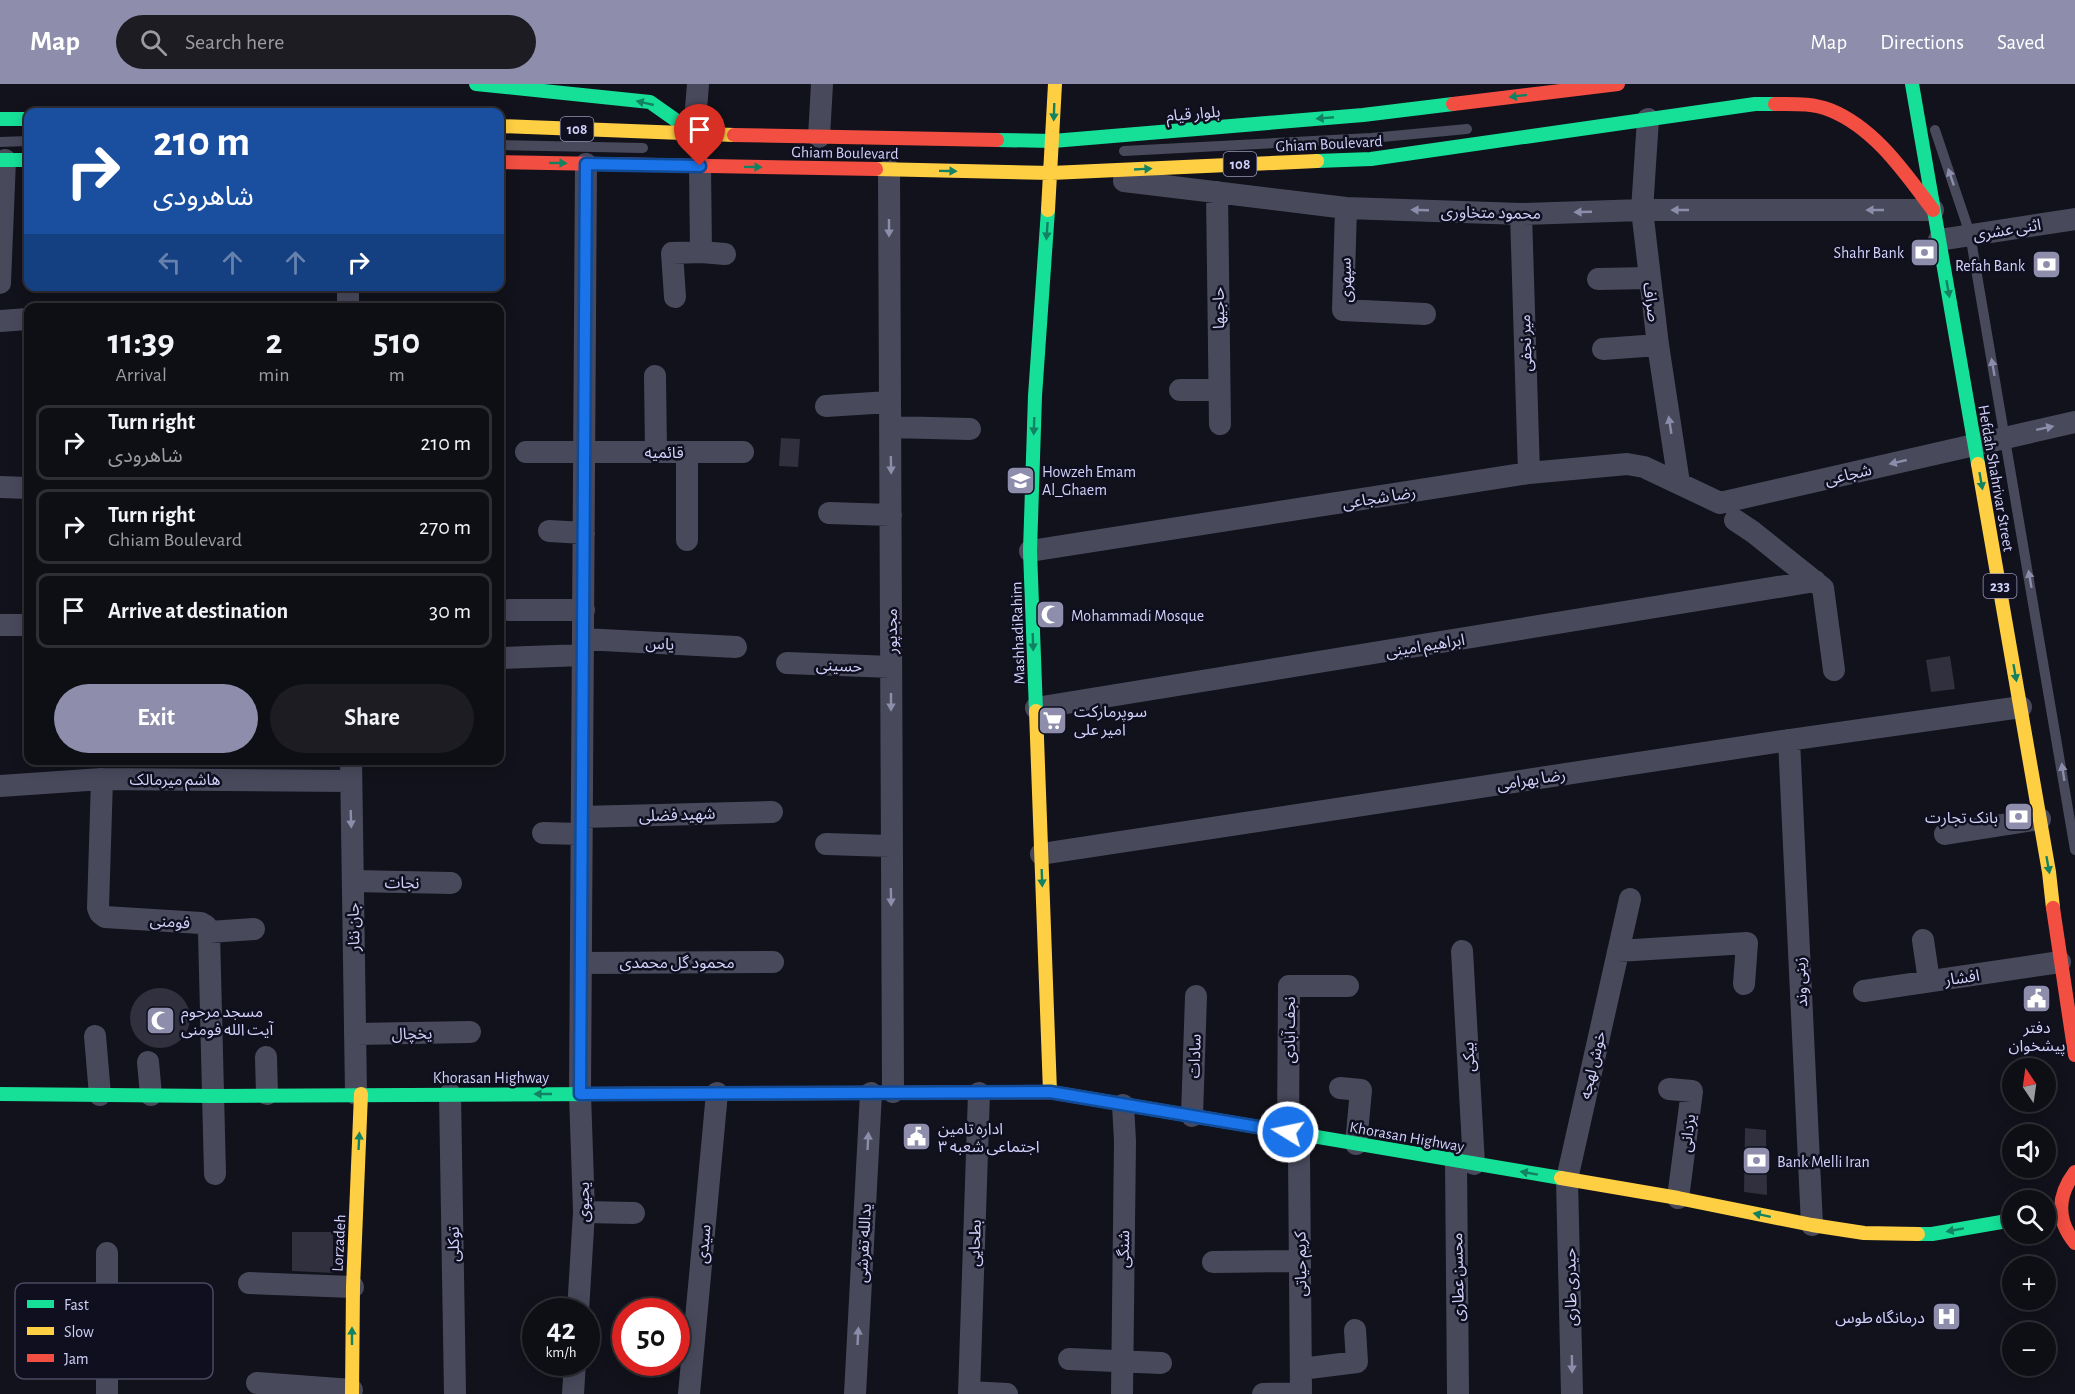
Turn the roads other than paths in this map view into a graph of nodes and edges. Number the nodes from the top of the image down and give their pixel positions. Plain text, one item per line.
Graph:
1 (476, 84) edge
2 (698, 84) edge
3 (822, 84) edge
4 (1054, 84) edge
5 (1618, 84) edge
6 (1912, 84) edge
7 (1919, 84) edge
8 (561, 89) edge
9 (1445, 94) edge
10 (1755, 104) junction
11 (0, 119) edge
12 (24, 119) edge
13 (1648, 119) junction
14 (1545, 122) dead end
15 (504, 126) edge
16 (1476, 129) dead end
17 (694, 133) junction
18 (819, 137) junction
19 (1053, 141) junction
20 (24, 143) edge
21 (504, 145) edge
22 (652, 148) dead end
23 (1111, 152) dead end
24 (2, 154) edge
25 (24, 159) edge
26 (1052, 159) junction
27 (504, 162) edge
28 (586, 164) junction
29 (700, 166) junction
30 (889, 170) junction
31 (1216, 192) junction
32 (1346, 208) junction
33 (1642, 210) junction
34 (1933, 210) junction
35 (1521, 214) junction
36 (2075, 219) edge
37 (1970, 234) junction
38 (1939, 240) junction
39 (700, 252) junction
40 (725, 254) dead end
41 (1649, 278) junction
42 (1598, 279) dead end
43 (0, 283) edge
44 (675, 297) dead end
45 (1425, 314) dead end
46 (24, 319) edge
47 (0, 321) edge
48 (1658, 345) junction
49 (1602, 349) dead end
50 (655, 376) dead end
51 (1180, 390) dead end
52 (1219, 390) junction
53 (890, 402) junction
54 (826, 406) dead end
55 (2075, 422) edge
56 (1220, 424) dead end
57 (890, 427) junction
58 (970, 429) dead end
59 (2006, 436) junction
60 (1975, 444) junction
61 (526, 452) dead end
62 (585, 452) junction
63 (656, 452) junction
64 (687, 452) junction
65 (743, 452) dead end
66 (1529, 473) junction
67 (1679, 483) junction
68 (0, 488) edge
69 (24, 488) edge
70 (1728, 512) junction
71 (829, 513) dead end
72 (891, 514) junction
73 (549, 531) dead end
74 (584, 533) junction
75 (687, 540) dead end
76 (1030, 551) junction
77 (1815, 581) junction
78 (508, 609) dead end
79 (584, 610) junction
80 (0, 625) edge
81 (24, 625) edge
82 (736, 646) dead end
83 (583, 647) junction
84 (504, 658) edge
85 (787, 663) dead end
86 (891, 667) junction
87 (1834, 670) dead end
88 (2020, 707) junction
89 (1036, 708) junction
90 (1789, 740) junction
91 (350, 771) edge
92 (102, 778) junction
93 (0, 786) edge
94 (772, 812) dead end
95 (2040, 819) junction
96 (582, 825) junction
97 (543, 833) dead end
98 (1945, 834) dead end
99 (826, 844) dead end
100 (891, 846) junction
101 (2075, 850) edge
102 (1041, 854) junction
103 (353, 881) junction
104 (451, 883) dead end
105 (1630, 899) dead end
106 (254, 928) dead end
107 (209, 932) junction
108 (1923, 940) dead end
109 (1462, 951) dead end
110 (1618, 951) junction
111 (773, 962) dead end
112 (2060, 962) junction
113 (581, 963) junction
114 (1929, 981) junction
115 (1744, 984) dead end
116 (1348, 986) dead end
117 (1864, 991) dead end
118 (1196, 996) dead end
119 (470, 1032) dead end
120 (355, 1034) junction
121 (95, 1036) dead end
122 (2075, 1055) edge
123 (266, 1057) dead end
124 (148, 1062) dead end
125 (1668, 1089) dead end
126 (1359, 1090) dead end
127 (882, 1092) junction
128 (1050, 1092) junction
129 (717, 1093) junction
130 (979, 1093) junction
131 (267, 1094) junction
132 (358, 1094) junction
133 (450, 1094) junction
134 (580, 1094) junction
135 (0, 1095) edge
136 (100, 1095) junction
137 (151, 1095) junction
138 (213, 1096) junction
139 (1123, 1105) junction
140 (1192, 1116) junction
141 (1294, 1133) junction
142 (1356, 1144) junction
143 (1465, 1162) junction
144 (2075, 1172) edge
145 (215, 1173) dead end
146 (1567, 1179) junction
147 (1678, 1198) junction
148 (2056, 1207) edge
149 (584, 1212) junction
150 (634, 1213) dead end
151 (2056, 1217) edge
152 (2002, 1222) edge
153 (1812, 1225) junction
154 (2075, 1243) edge
155 (107, 1253) dead end
156 (1300, 1261) junction
157 (1214, 1262) dead end
158 (107, 1283) edge
159 (249, 1283) dead end
160 (353, 1287) junction
161 (579, 1298) edge
162 (1355, 1330) dead end
163 (1069, 1359) dead end
164 (1122, 1360) junction
165 (1161, 1363) dead end
166 (1301, 1369) junction
167 (574, 1376) edge
168 (257, 1383) dead end
169 (352, 1392) edge
170 (969, 1393) edge
171 (455, 1394) edge
172 (573, 1394) edge
173 (689, 1394) edge
174 (855, 1394) edge
175 (1007, 1394) edge
176 (1122, 1394) edge
177 (1263, 1394) edge
178 (1301, 1394) edge
179 (1458, 1394) edge
180 (1572, 1394) edge

1 - 8 main road
2 - 17 street
3 - 18 street
4 -> 19 main road, MashhadiRahim
5 -> 9 main road, بلوار قیام / 108
6 - 34 main road, Hefdah Shahrivar Street / 233
37 -> 7 lane
17 -> 8 main road
9 -> 19 main road, بلوار قیام / 108
10 - 13 main road, Ghiam Boulevard / 108
10 - 14 lane
10 - 34 main road, Ghiam Boulevard / 108
11 - 12 main road
26 -> 13 main road, Ghiam Boulevard / 108
13 - 33 street, صراف
15 - 17 main road, Ghiam Boulevard / 108
16 - 23 lane
17 - 18 main road, Ghiam Boulevard / 108
18 - 19 main road, بلوار قیام / 108
19 - 26 main road, MashhadiRahim
20 - 24 lane
21 - 22 lane
24 - 25 main road
24 - 43 street
30 -> 26 main road, Ghiam Boulevard / 108
26 - 31 street, محمود متخاوری
26 -> 76 main road, MashhadiRahim
27 -> 28 main road, Ghiam Boulevard / 108
28 - 29 main road, Ghiam Boulevard / 108
28 - 62 street, یحیوی
29 -> 30 main road, Ghiam Boulevard / 108
29 - 39 street
30 -> 53 street, مجدپور
31 - 32 street, محمود متخاوری
31 - 52 street, حاجیها
35 -> 32 street, محمود متخاوری
32 - 45 street, سپهری
34 -> 33 street, محمود متخاوری
33 -> 35 street, محمود متخاوری
33 - 41 street, صراف
34 - 38 main road, Hefdah Shahrivar Street / 233
35 - 66 street, میر نجفی
36 - 37 street, اثنی عشری
37 - 38 street, اثنی عشری
59 -> 37 lane
38 -> 60 main road, Hefdah Shahrivar Street / 233
39 - 40 street
39 - 44 street
41 - 42 street
41 - 48 street, صراف
46 - 47 street
48 - 49 street
67 -> 48 street, صراف
50 - 63 street
51 - 52 street
52 - 56 street, حاجیها
53 - 54 street
53 - 57 street, مجدپور
59 -> 55 street, شجاعی
57 - 58 street
57 -> 72 street, مجدپور
59 - 60 street, شجاعی
101 -> 59 lane
60 -> 70 street, شجاعی
60 -> 88 main road, Hefdah Shahrivar Street / 233
61 - 62 street, قائمیه
62 - 63 street, قائمیه
62 - 74 street, یحیوی
63 - 64 street, قائمیه
64 - 65 street, قائمیه
64 - 75 street
66 - 67 street, رضا شجاعی
66 - 76 street, رضا شجاعی
67 - 70 street, رضا شجاعی
68 - 69 street
70 - 77 street, رضا شجاعی
71 - 72 street
72 - 86 street, مجدپور
73 - 74 street
74 - 79 street, یحیوی
76 -> 89 main road, MashhadiRahim
77 - 87 street
77 - 89 street, ابراهیم امینی
78 - 79 street
79 - 83 street, یحیوی
80 - 81 street
82 - 83 street, یاس
83 - 84 street, یاس
83 - 96 street, یحیوی
85 - 86 street, حسینی
86 -> 100 street, مجدپور
88 - 90 street, رضا بهرامی
88 - 95 main road, Hefdah Shahrivar Street / 233
89 - 102 main road, MashhadiRahim
90 - 102 street, رضا بهرامی
90 - 153 street, زینی وند
91 - 92 street, هاشم میرمالک
91 -> 103 street, جان نثار
92 - 93 street, هاشم میرمالک
92 - 107 street, فومنی
94 - 96 street, شهید فضلی
95 - 98 street
95 -> 112 main road, Hefdah Shahrivar Street / 233
96 - 97 street, شهید فضلی
96 - 113 street, یحیوی
99 - 100 street
100 -> 127 street, مجدپور
102 -> 128 main road, MashhadiRahim
103 - 104 street, نجات
103 - 120 street, جان نثار
105 - 110 street, خوش لهجه
106 - 107 street
107 - 138 street, فومنی
108 - 114 street
109 - 143 street, بیکی
110 - 115 street
110 - 146 street, خوش لهجه
111 - 113 street, محمود گل محمدی
112 - 114 street, افشار
112 - 122 main road, Hefdah Shahrivar Street / 233
113 - 134 street, یحیوی
114 - 117 street, افشار
116 - 141 street, نجف آبادی
118 - 140 street, سادات
119 - 120 street, یخچال
120 - 132 street, جان نثار
121 - 136 street
123 - 131 street
124 - 137 street
125 - 147 street, یزدانی
126 - 142 street
127 - 129 main road, Khorasan Highway
127 - 130 main road, Khorasan Highway
174 -> 127 street, یدالله تفرشی
128 - 130 main road, Khorasan Highway
128 - 139 main road, Khorasan Highway
129 - 134 main road, Khorasan Highway
129 - 173 street, سیدی
130 - 170 street, بطحایی
131 - 132 main road, Khorasan Highway
131 - 138 main road, Khorasan Highway
132 - 133 main road, Khorasan Highway
160 -> 132 main road, Lorzadeh
134 -> 133 main road, Khorasan Highway
133 - 171 street, توکلی
134 - 149 street, یحیوی
135 - 136 main road, Khorasan Highway
136 - 137 main road, Khorasan Highway
137 - 138 main road, Khorasan Highway
138 - 145 street, فومنی
139 - 140 main road, Khorasan Highway
139 - 164 street, شنگی
140 - 141 main road, Khorasan Highway
141 - 142 main road, Khorasan Highway
141 - 156 street, کریم حیاتی
142 - 143 main road, Khorasan Highway
146 -> 143 main road, Khorasan Highway
143 - 179 street, محسن عطاری
144 - 148 main road
146 - 147 main road, Khorasan Highway
146 -> 180 street, حیدری طاری
153 -> 147 main road, Khorasan Highway
149 - 150 street
149 - 161 street, یحیوی
151 - 154 main road
152 -> 153 main road, Khorasan Highway
155 - 158 street
156 - 157 street
156 - 166 street, کریم حیاتی
159 - 160 street
169 -> 160 main road, Lorzadeh
162 - 166 street
163 - 164 street
164 - 165 street
164 - 176 street, شنگی
166 - 178 street, کریم حیاتی
167 - 172 street
168 - 169 street
170 - 175 street
177 - 178 street

